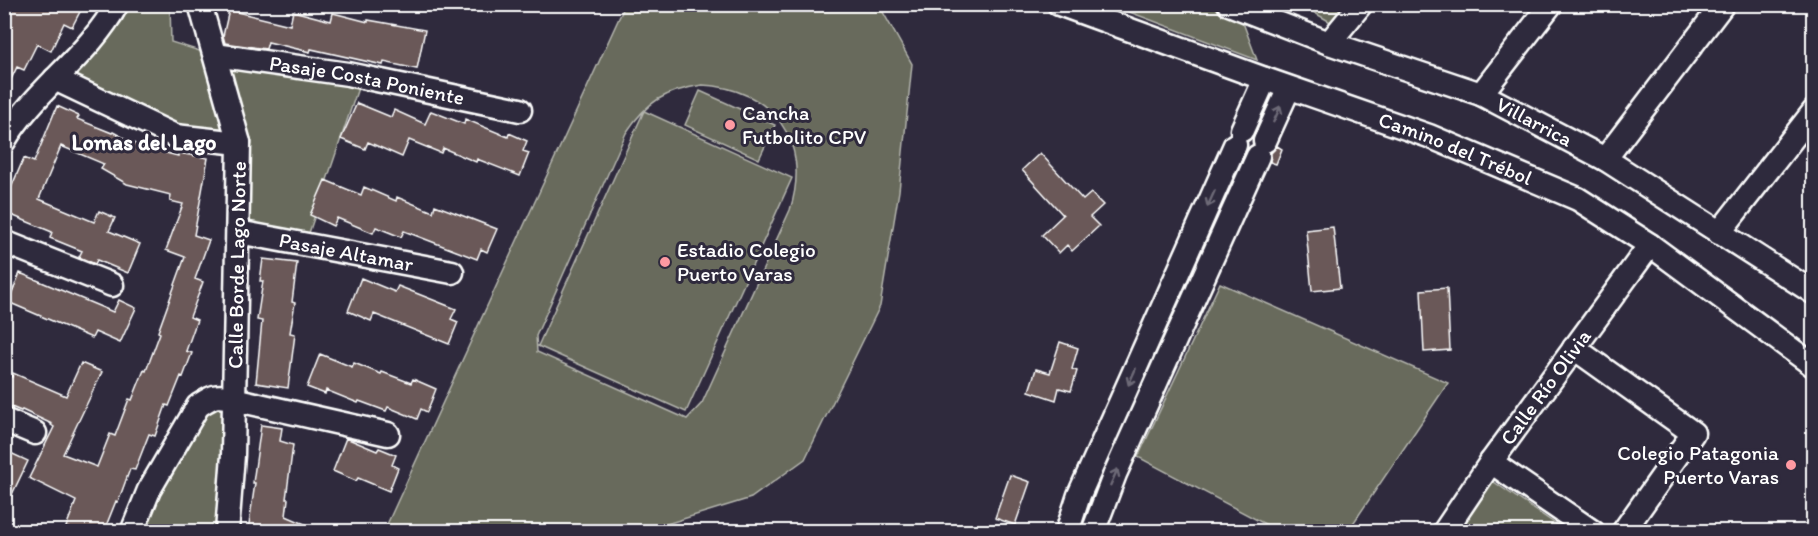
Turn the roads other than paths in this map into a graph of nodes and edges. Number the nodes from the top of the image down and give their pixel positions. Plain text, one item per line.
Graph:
1 (117, 4) edge
2 (200, 4) edge
3 (1059, 4) edge
4 (1361, 4) edge
5 (1551, 4) edge
6 (1723, 4) edge
7 (1230, 5) edge
8 (1329, 44) junction
9 (215, 55) junction
10 (55, 79) junction
11 (1265, 79) junction
12 (1289, 87) junction
13 (1481, 94) junction
14 (519, 110) dead end
15 (1814, 111) edge
16 (4, 141) edge
17 (239, 143) junction
18 (1605, 159) junction
19 (238, 232) junction
20 (1719, 233) junction
21 (4, 242) edge
22 (1650, 245) junction
23 (452, 272) dead end
24 (112, 285) dead end
25 (1814, 293) edge
26 (1169, 294) junction
27 (1192, 303) junction
28 (1574, 348) junction
29 (1814, 366) edge
30 (233, 399) junction
31 (4, 420) edge
32 (1108, 430) junction
33 (35, 433) dead end
34 (388, 435) dead end
35 (1131, 439) junction
36 (1491, 462) junction
37 (132, 531) edge
38 (227, 531) edge
39 (1067, 531) edge
40 (1093, 531) edge
41 (1444, 531) edge
42 (1593, 531) edge
43 (1623, 531) edge

1 - 10 street
2 - 9 street, Calle Borde Lago Norte
3 - 11 street, Camino del Trébol
4 - 8 street
5 - 13 street
6 - 18 street
7 - 8 street, Villarrica
8 - 13 street, Villarrica
9 - 14 street, Pasaje Costa Poniente
9 - 17 street, Calle Borde Lago Norte
10 - 16 street
10 - 17 street
11 - 12 street, Camino del Trébol
11 -> 26 street
12 - 22 street, Camino del Trébol
27 -> 12 street
13 - 18 street, Villarrica
15 - 20 street
17 - 19 street, Calle Borde Lago Norte
18 - 20 street, Villarrica
19 - 23 street, Pasaje Altamar
19 - 30 street, Calle Borde Lago Norte
20 - 25 street, Villarrica
21 - 24 street
22 - 28 street, Calle Río Olivia
22 - 29 street, Camino del Trébol
26 - 27 street
26 -> 32 street
27 - 35 street
28 - 36 street, Calle Río Olivia
28 - 43 street
30 - 34 street
30 - 37 street
30 - 38 street, Calle Borde Lago Norte
31 - 33 street
32 - 35 street
32 - 39 street
40 -> 35 street
36 - 41 street, Calle Río Olivia
36 - 42 street

